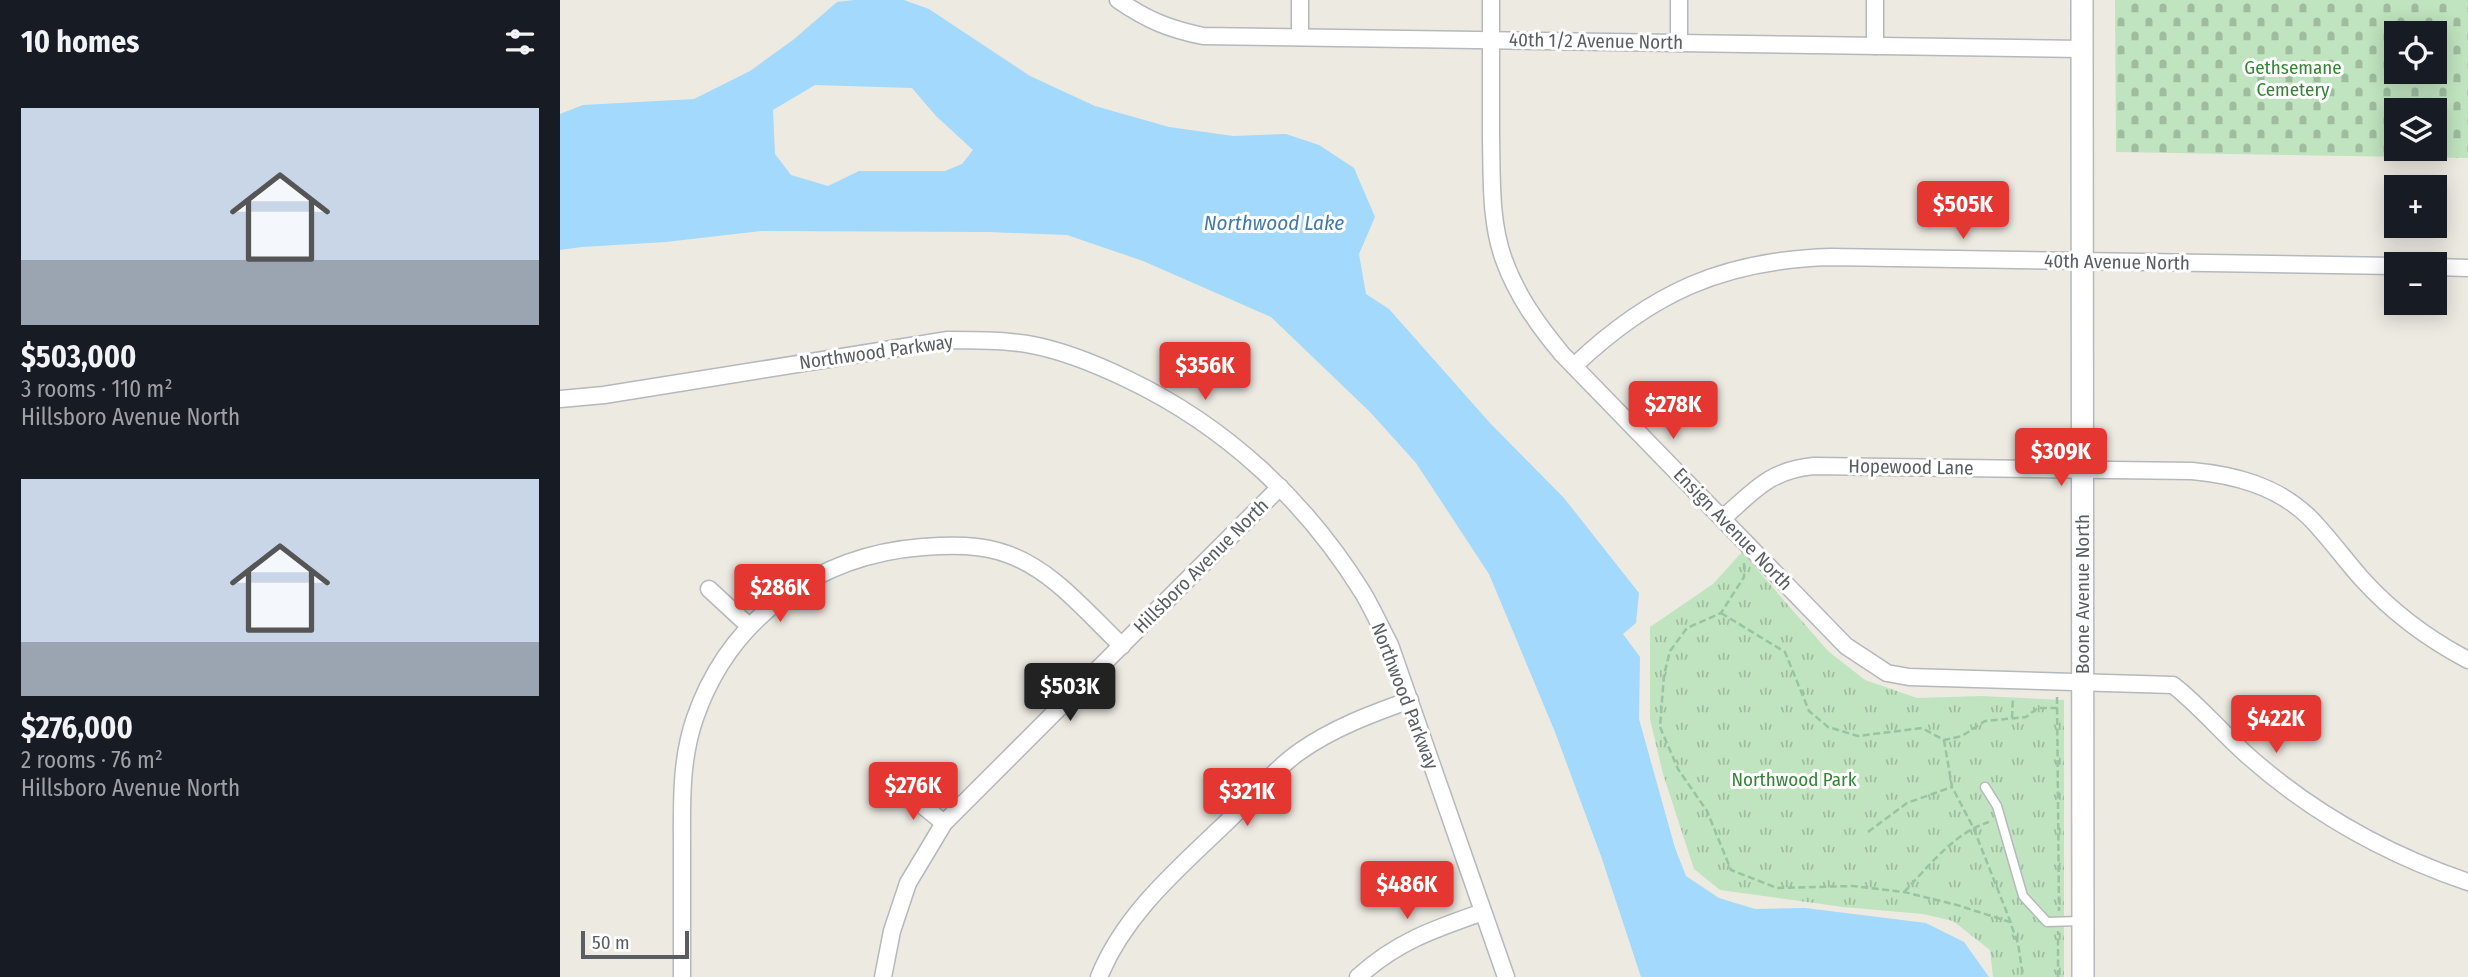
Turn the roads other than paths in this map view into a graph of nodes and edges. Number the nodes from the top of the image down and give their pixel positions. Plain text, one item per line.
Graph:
1 (1118, 0) edge
2 (1300, 0) edge
3 (1491, 0) edge
4 (1679, 0) edge
5 (1875, 0) edge
6 (2082, 0) edge
7 (1300, 37) junction
8 (1491, 39) junction
9 (1679, 43) junction
10 (1875, 46) junction
11 (2082, 49) junction
12 (2082, 261) junction
13 (2384, 266) edge
14 (2447, 267) edge
15 (2468, 268) edge
16 (1574, 366) junction
17 (560, 399) edge
18 (2082, 471) junction
19 (1280, 487) junction
20 (1723, 518) junction
21 (709, 589) dead end
22 (749, 626) junction
23 (1122, 646) junction
24 (2468, 660) edge
25 (2082, 681) junction
26 (1410, 700) junction
27 (1985, 787) dead end
28 (906, 792) dead end
29 (944, 823) junction
30 (2468, 882) edge
31 (1483, 912) junction
32 (2083, 921) junction
33 (682, 977) edge
34 (883, 977) edge
35 (1099, 977) edge
36 (1357, 977) edge
37 (1506, 977) edge
38 (2083, 977) edge

1 - 7 street, 40th 1/2 Avenue North
2 - 7 street
3 - 8 street, Ensign Avenue North
4 - 9 street
5 - 10 street
6 - 11 street, Boone Avenue North
7 - 8 street, 40th 1/2 Avenue North
8 - 9 street, 40th 1/2 Avenue North
8 - 16 street, Ensign Avenue North
9 - 10 street, 40th 1/2 Avenue North
10 - 11 street, 40th 1/2 Avenue North
11 - 12 street, Boone Avenue North
12 - 13 street, 40th Avenue North
12 - 16 street, 40th Avenue North
12 - 18 street, Boone Avenue North
14 - 15 street
16 - 20 street, Ensign Avenue North
17 - 19 street, Northwood Parkway
18 - 20 street, Hopewood Lane
18 - 24 street, Hopewood Lane
18 - 25 street, Boone Avenue North
19 - 23 street, Hillsboro Avenue North
19 - 26 street, Northwood Parkway
20 - 25 street, Ensign Avenue North
21 - 22 street
22 - 23 street
22 - 33 street
23 - 29 street, Hillsboro Avenue North
25 - 30 street, Ensign Avenue North
25 - 32 street, Boone Avenue North
26 - 31 street, Northwood Parkway
26 - 35 street
27 - 32 lane
28 - 29 street
29 - 34 street, Hillsboro Avenue North
31 - 36 street
31 - 37 street, Northwood Parkway
32 - 38 street, Boone Avenue North

